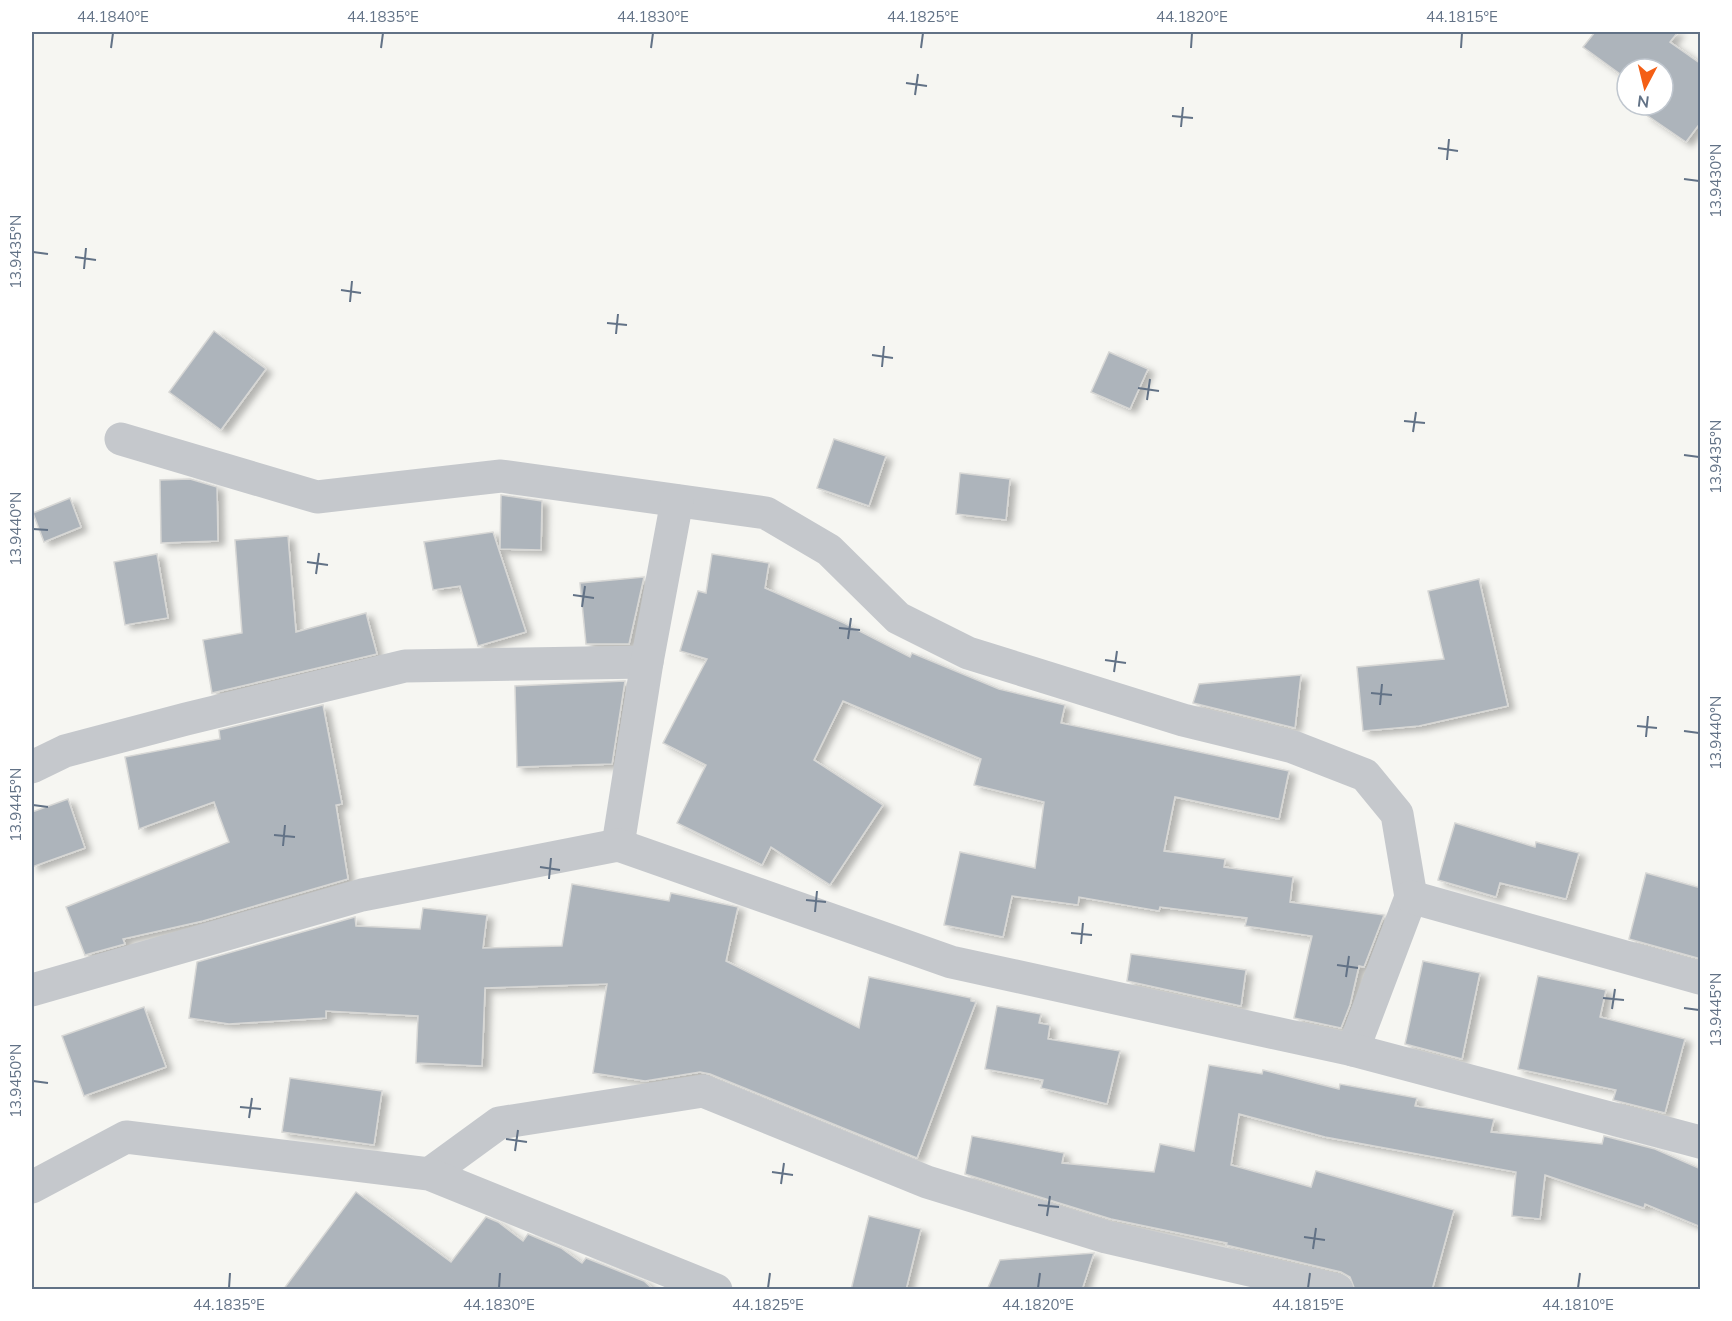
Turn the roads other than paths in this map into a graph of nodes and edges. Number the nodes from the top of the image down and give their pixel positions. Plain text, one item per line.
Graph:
1 (121, 439) dead end
2 (677, 501) junction
3 (647, 662) junction
4 (32, 767) edge
5 (618, 845) junction
6 (1411, 897) junction
7 (1701, 978) edge
8 (32, 990) edge
9 (1353, 1050) junction
10 (1701, 1142) edge
11 (429, 1174) junction
12 (32, 1187) edge
13 (716, 1290) edge
14 (1337, 1290) edge

1 - 2 street
2 - 3 street
2 - 6 street
3 - 4 street
3 - 5 street
5 - 8 street
5 - 9 street
6 - 7 street
6 - 9 street
9 - 10 street
11 - 12 street
11 - 13 street
11 - 14 street

